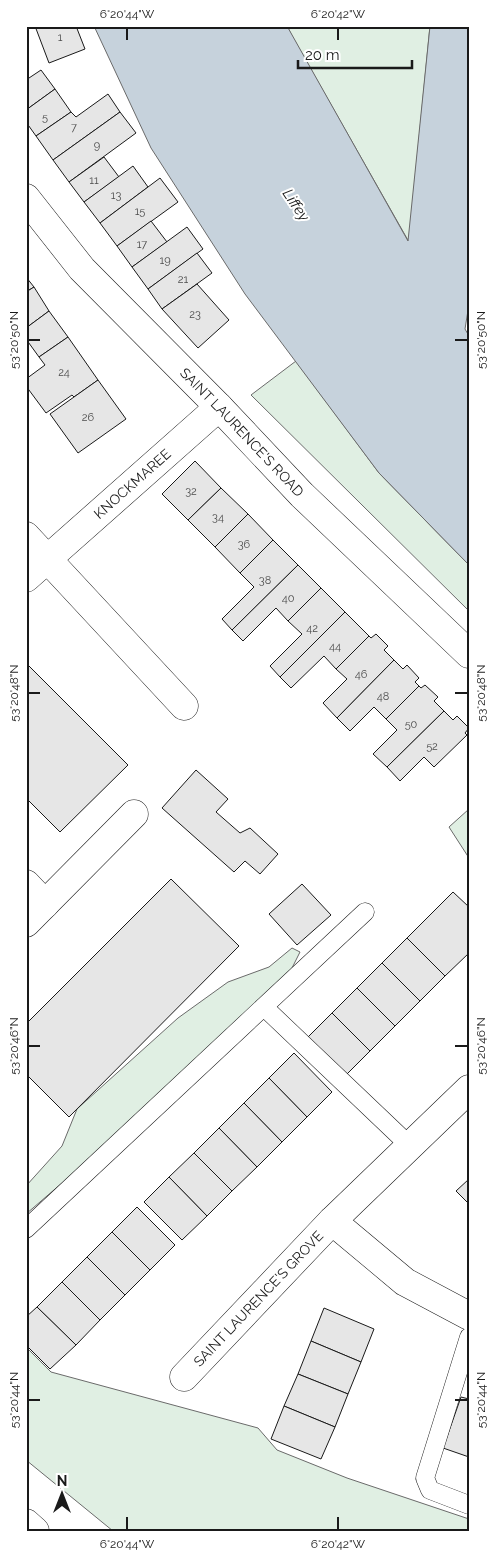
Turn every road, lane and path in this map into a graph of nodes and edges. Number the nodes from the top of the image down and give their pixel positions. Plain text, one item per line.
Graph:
1 (26, 198) edge
2 (219, 407) junction
3 (26, 536) edge
4 (48, 559) junction
5 (26, 578) edge
6 (469, 654) edge
7 (184, 706) dead end
8 (134, 814) dead end
9 (26, 884) edge
10 (45, 904) junction
11 (365, 912) dead end
12 (26, 923) edge
13 (264, 1007) junction
14 (469, 1089) edge
15 (410, 1146) junction
16 (332, 1221) junction
17 (26, 1229) edge
18 (469, 1316) edge
19 (469, 1337) edge
20 (184, 1377) dead end
21 (469, 1505) edge
22 (26, 1523) edge
23 (35, 1531) edge

1 - 2 street, SAINT LAURENCE'S ROAD
2 - 4 street, KNOCKMAREE
2 - 6 street, SAINT LAURENCE'S ROAD
3 - 4 street
4 - 5 street, KNOCKMAREE
4 - 7 street
8 - 10 street
9 - 10 street
10 - 12 street
11 - 13 lane
13 - 15 lane
13 - 17 lane
14 - 15 street, SAINT LAURENCE'S GROVE
15 - 16 street, SAINT LAURENCE'S GROVE
16 - 18 street, SAINT LAURENCE'S GROVE
16 - 20 street, SAINT LAURENCE'S GROVE
19 - 21 lane
22 - 23 street

